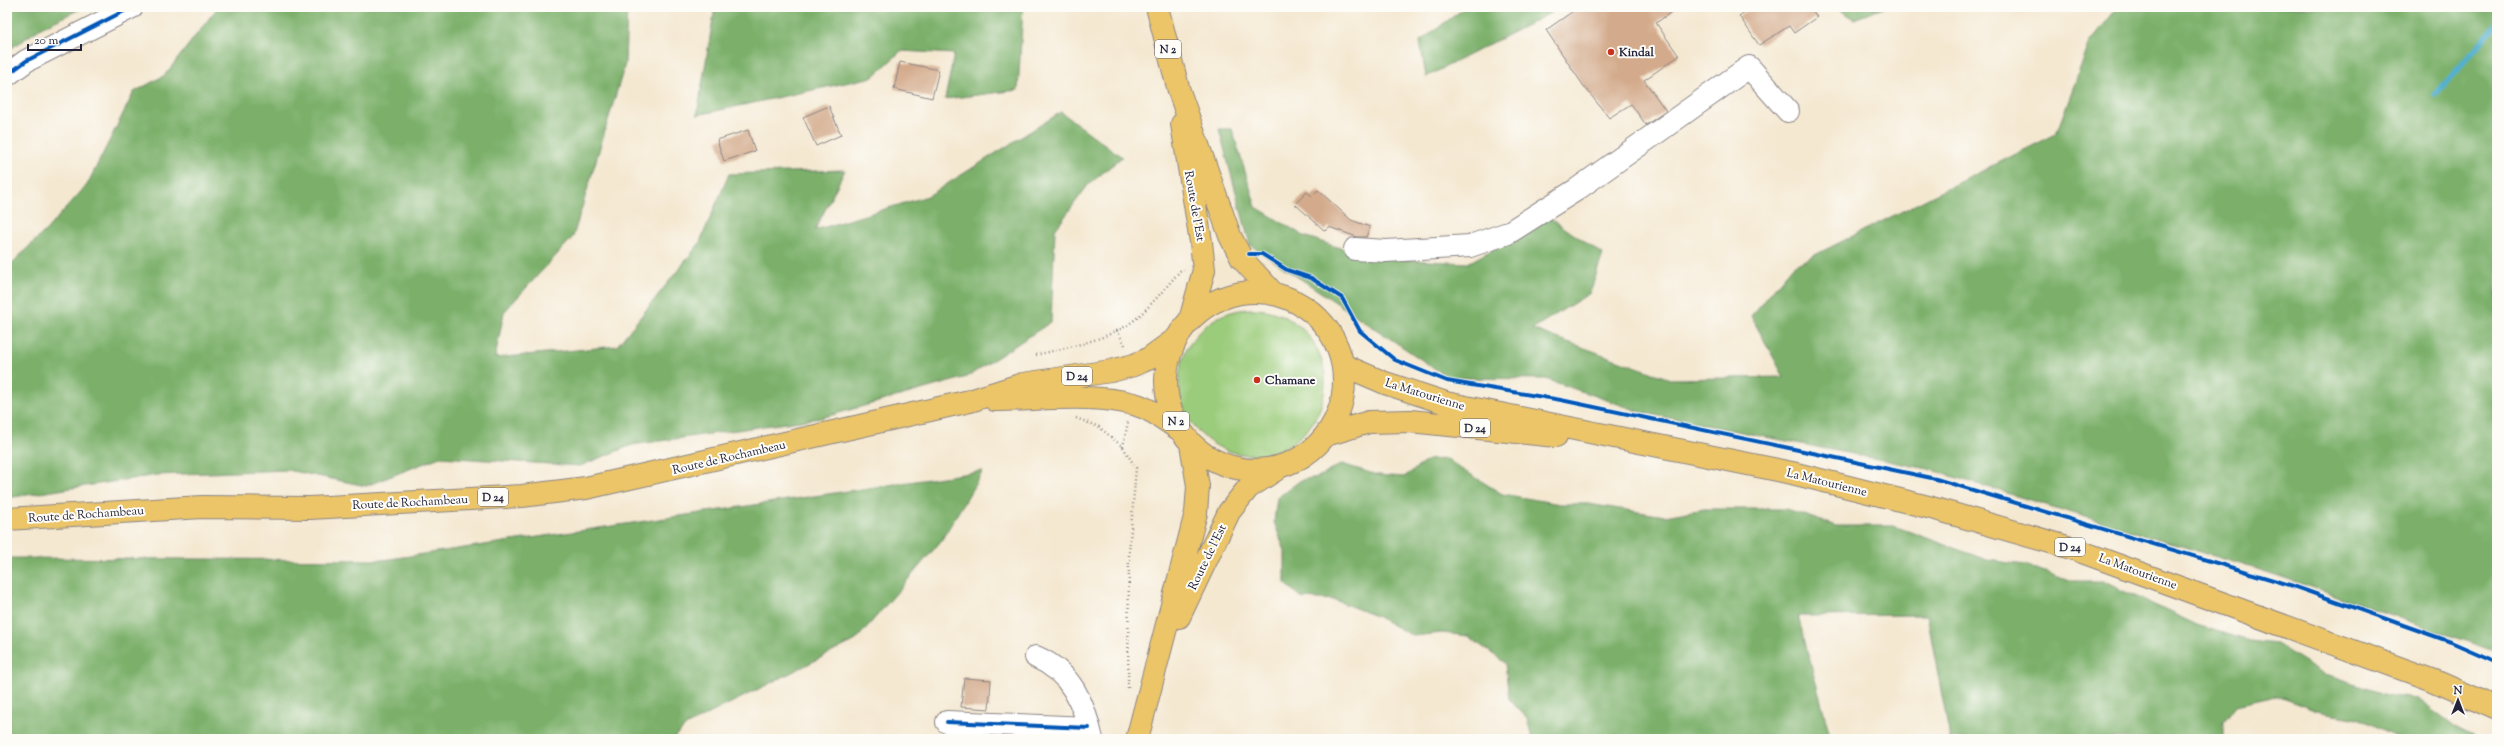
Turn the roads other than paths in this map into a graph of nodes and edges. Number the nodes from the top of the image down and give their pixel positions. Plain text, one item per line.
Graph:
1 (132, 7) edge
2 (1157, 7) edge
3 (7, 75) edge
4 (1179, 91) junction
5 (1788, 111) dead end
6 (1355, 249) dead end
7 (1274, 294) junction
8 (1190, 320) junction
9 (1177, 338) junction
10 (1343, 365) junction
11 (970, 401) junction
12 (1326, 435) junction
13 (1186, 437) junction
14 (1627, 440) junction
15 (1283, 466) junction
16 (7, 519) edge
17 (1036, 657) dead end
18 (1157, 668) junction
19 (2497, 708) edge
20 (947, 722) dead end
21 (1091, 733) edge
22 (1137, 739) edge

1 - 3 street
2 - 4 main road, Route de l'Est / N 2
4 - 7 main road, Route de l'Est / N 2
4 - 8 main road, Route de l'Est / N 2
5 - 6 street
7 - 8 main road, N 2
7 - 10 main road, N 2
8 - 9 main road, N 2
9 - 11 main road, Route de Rochambeau / D 24
9 - 13 main road, N 2
10 - 12 main road, N 2
10 - 14 main road, La Matourienne / D 24
11 - 13 main road, Route de Rochambeau / D 24
11 - 16 main road, Route de Rochambeau / D 24
12 - 14 main road, La Matourienne / D 24
12 - 15 main road, N 2
13 - 15 main road, N 2
13 - 18 main road, Route de l'Est / N 2
14 - 19 main road, La Matourienne / D 24
15 - 18 main road, Route de l'Est / N 2
17 - 21 street
18 - 22 main road, Route de l'Est / N 2
20 - 21 street

